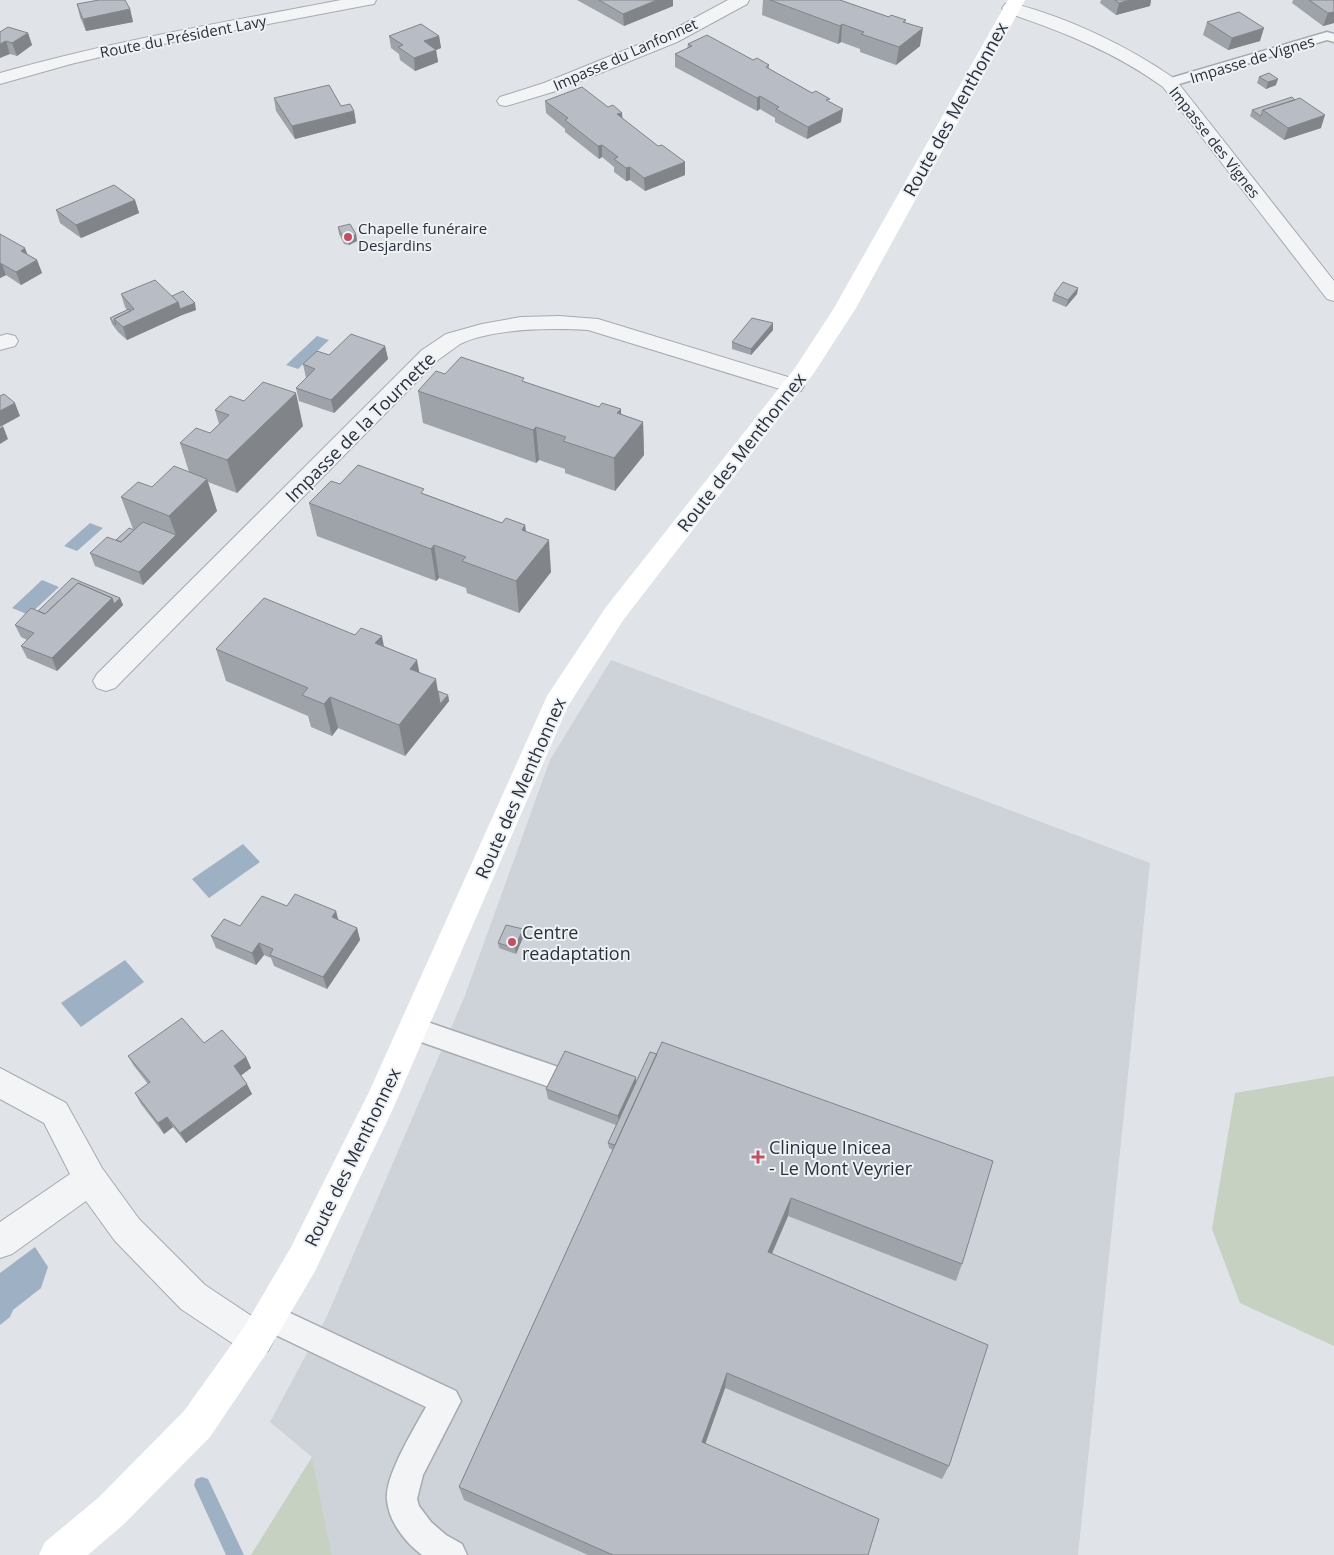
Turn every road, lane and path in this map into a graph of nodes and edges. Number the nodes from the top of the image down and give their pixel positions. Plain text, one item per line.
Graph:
1 (368, 0) edge
2 (741, 0) edge
3 (1014, 4) edge
4 (1334, 38) edge
5 (0, 79) edge
6 (1169, 83) junction
7 (506, 101) dead end
8 (1334, 294) edge
9 (794, 386) junction
10 (106, 681) dead end
11 (413, 1028) junction
12 (558, 1078) edge
13 (0, 1082) edge
14 (90, 1179) junction
15 (0, 1242) edge
16 (263, 1328) junction
17 (58, 1555) edge
18 (450, 1555) edge

1 - 5 street, Route du Président Lavy
2 - 7 street, Impasse du Lanfonnet
3 - 6 street, Impasse des Vignes
3 - 9 street, Route des Menthonnex
4 - 6 lane, Impasse de Vignes
6 - 8 street, Impasse des Vignes
9 - 10 street, Impasse de la Tournette
9 - 11 street, Route des Menthonnex
11 - 12 lane
11 - 16 street, Route des Menthonnex
13 - 14 street
14 - 15 street
14 - 16 street
16 - 17 street, Route des Menthonnex
16 - 18 lane

